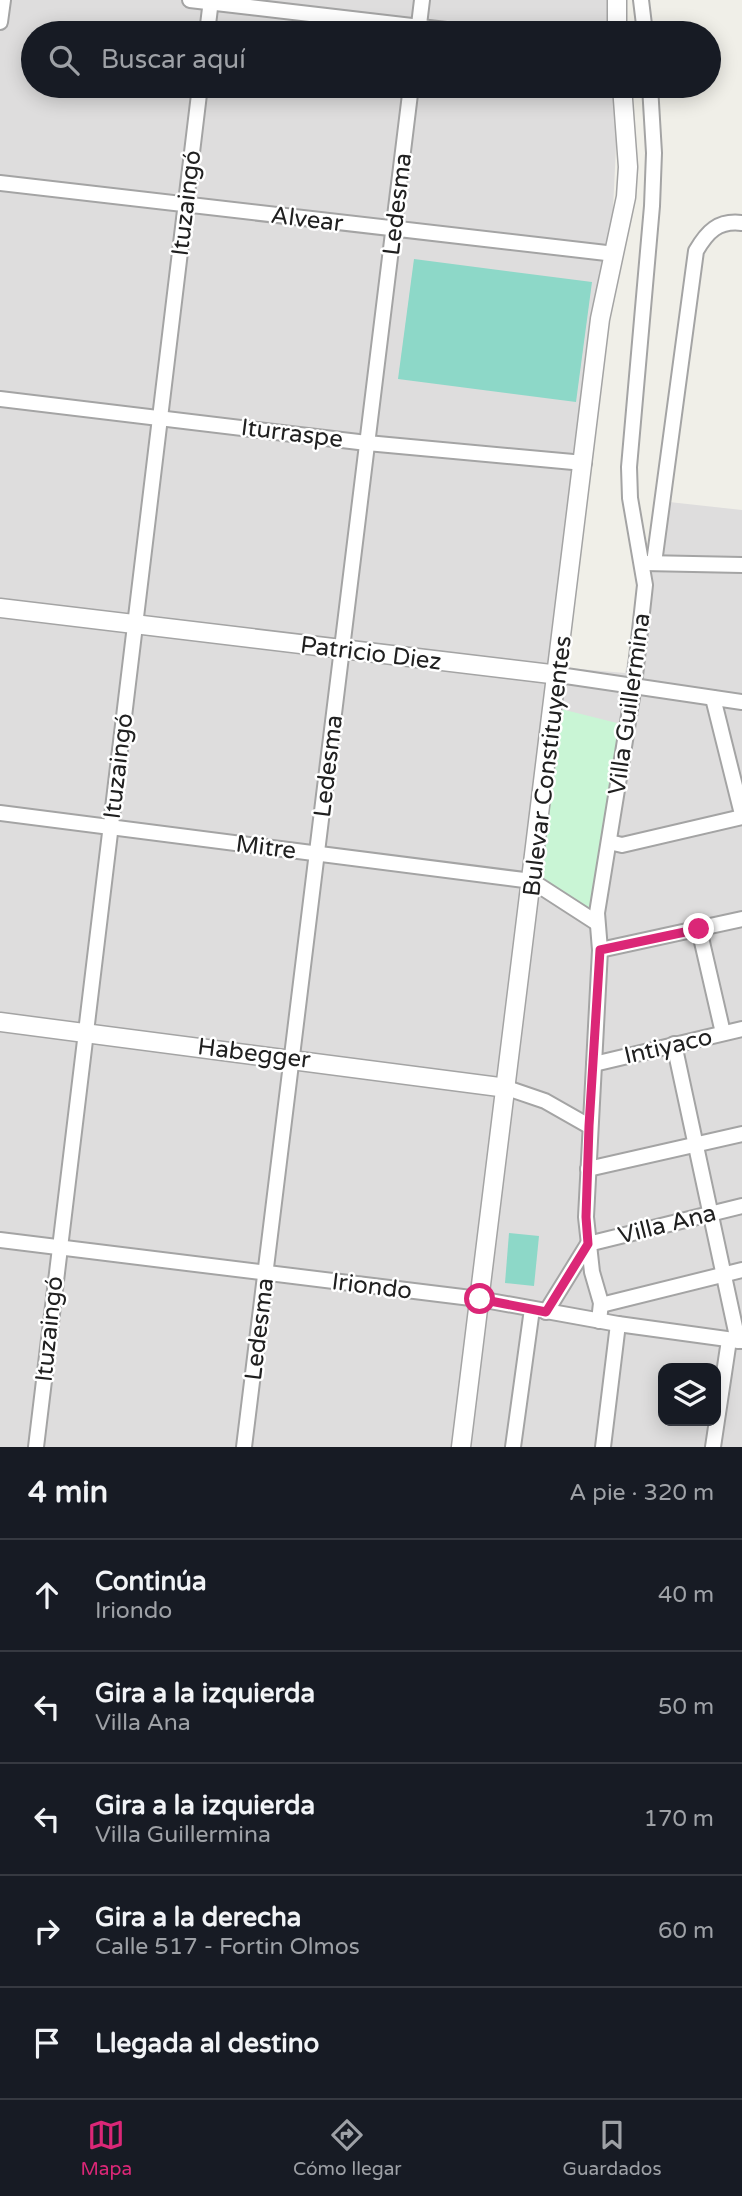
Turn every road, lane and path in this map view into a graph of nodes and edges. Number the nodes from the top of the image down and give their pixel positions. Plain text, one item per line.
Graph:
1 (3, 0) edge
2 (190, 0) edge
3 (422, 0) edge
4 (617, 0) edge
5 (641, 0) edge
6 (211, 1) edge
7 (208, 21) edge
8 (354, 21) edge
9 (419, 21) edge
10 (617, 21) edge
11 (644, 21) edge
12 (0, 22) edge
13 (199, 98) edge
14 (410, 98) edge
15 (623, 98) edge
16 (650, 98) edge
17 (0, 183) edge
18 (186, 204) junction
19 (742, 223) edge
20 (394, 230) junction
21 (615, 254) junction
22 (0, 399) edge
23 (160, 417) junction
24 (368, 443) junction
25 (583, 463) junction
26 (648, 563) junction
27 (742, 565) edge
28 (0, 608) edge
29 (135, 624) junction
30 (342, 649) junction
31 (559, 675) junction
32 (634, 685) junction
33 (713, 698) junction
34 (742, 702) edge
35 (0, 813) edge
36 (742, 816) edge
37 (111, 827) junction
38 (609, 842) junction
39 (317, 853) junction
40 (532, 881) junction
41 (742, 919) edge
42 (597, 923) junction
43 (699, 929) junction
44 (600, 950) junction
45 (0, 1022) edge
46 (742, 1029) edge
47 (86, 1032) junction
48 (723, 1033) junction
49 (674, 1044) junction
50 (291, 1058) junction
51 (594, 1064) junction
52 (507, 1088) junction
53 (589, 1126) junction
54 (742, 1133) edge
55 (694, 1144) junction
56 (588, 1169) junction
57 (742, 1206) edge
58 (710, 1213) junction
59 (0, 1240) edge
60 (588, 1244) junction
61 (58, 1247) junction
62 (742, 1270) edge
63 (266, 1272) junction
64 (724, 1274) junction
65 (486, 1302) junction
66 (601, 1305) junction
67 (539, 1311) junction
68 (599, 1321) junction
69 (618, 1324) junction
70 (736, 1341) edge
71 (36, 1447) edge
72 (244, 1447) edge
73 (461, 1447) edge
74 (513, 1447) edge
75 (603, 1447) edge
76 (713, 1447) edge

1 - 12 street
2 - 6 street
3 - 9 street
4 - 10 street
5 - 11 street
6 - 7 street
6 - 8 street
13 - 18 street, Ituzaingó
14 - 20 street, Ledesma
15 - 21 street, Bulevar Constituyentes
16 - 26 street, Villa Guillermina
17 - 18 street, Alvear
18 - 20 street, Alvear
18 - 23 street, Ituzaingó
19 - 26 street
20 - 21 street, Alvear
20 - 24 street, Ledesma
21 - 25 street, Bulevar Constituyentes
22 - 23 street, Iturraspe
23 - 24 street, Iturraspe
23 - 29 street, Ituzaingó
24 - 25 street, Iturraspe
24 - 30 street, Ledesma
25 - 31 street, Bulevar Constituyentes
26 - 27 street
26 - 32 street, Villa Guillermina
28 - 29 street, Patricio Diez
29 - 30 street, Patricio Diez
29 - 37 street, Ituzaingó
30 - 31 street, Patricio Diez
30 - 39 street, Ledesma
31 - 32 street, Patricio Diez
31 - 40 street, Bulevar Constituyentes
32 - 33 street, Patricio Diez
32 - 38 street, Villa Guillermina
33 - 34 street, Patricio Diez
33 - 36 street
35 - 37 street, Mitre
36 - 38 street
37 - 39 street, Mitre
37 - 47 street, Ituzaingó
38 - 42 street, Villa Guillermina
39 - 40 street, Mitre
39 - 50 street, Ledesma
40 - 42 street
40 - 52 street, Bulevar Constituyentes
41 - 43 street
42 - 44 street, Villa Guillermina
43 - 44 street
43 - 48 street
44 - 51 street, Villa Guillermina
45 - 47 street, Habegger
46 - 48 street, Intiyaco
47 - 50 street, Habegger
47 - 61 street, Ituzaingó
48 - 49 street, Intiyaco
49 - 51 street, Intiyaco
49 - 55 street
50 - 52 street, Habegger
50 - 63 street, Ledesma
51 - 53 street, Villa Guillermina
52 - 53 street
52 - 65 street, Bulevar Constituyentes
53 - 56 street, Villa Guillermina
54 - 55 street
55 - 56 street
55 - 58 street
56 - 60 street, Villa Guillermina
57 - 58 street, Villa Ana
58 - 60 street, Villa Ana
58 - 64 street
59 - 61 street, Iriondo
60 - 66 street, Villa Guillermina
60 - 67 street, Villa Ana
61 - 63 street, Iriondo
61 - 71 street, Ituzaingó
62 - 64 street
63 - 65 street, Iriondo
63 - 72 street, Ledesma
64 - 66 street
64 - 70 street
65 - 67 street, Iriondo
65 - 73 street, Bulevar Constituyentes
66 - 68 street, Villa Guillermina
67 - 68 street, Iriondo
67 - 74 street
68 - 69 street, Iriondo
69 - 70 street, Iriondo
69 - 75 street
70 - 76 street

